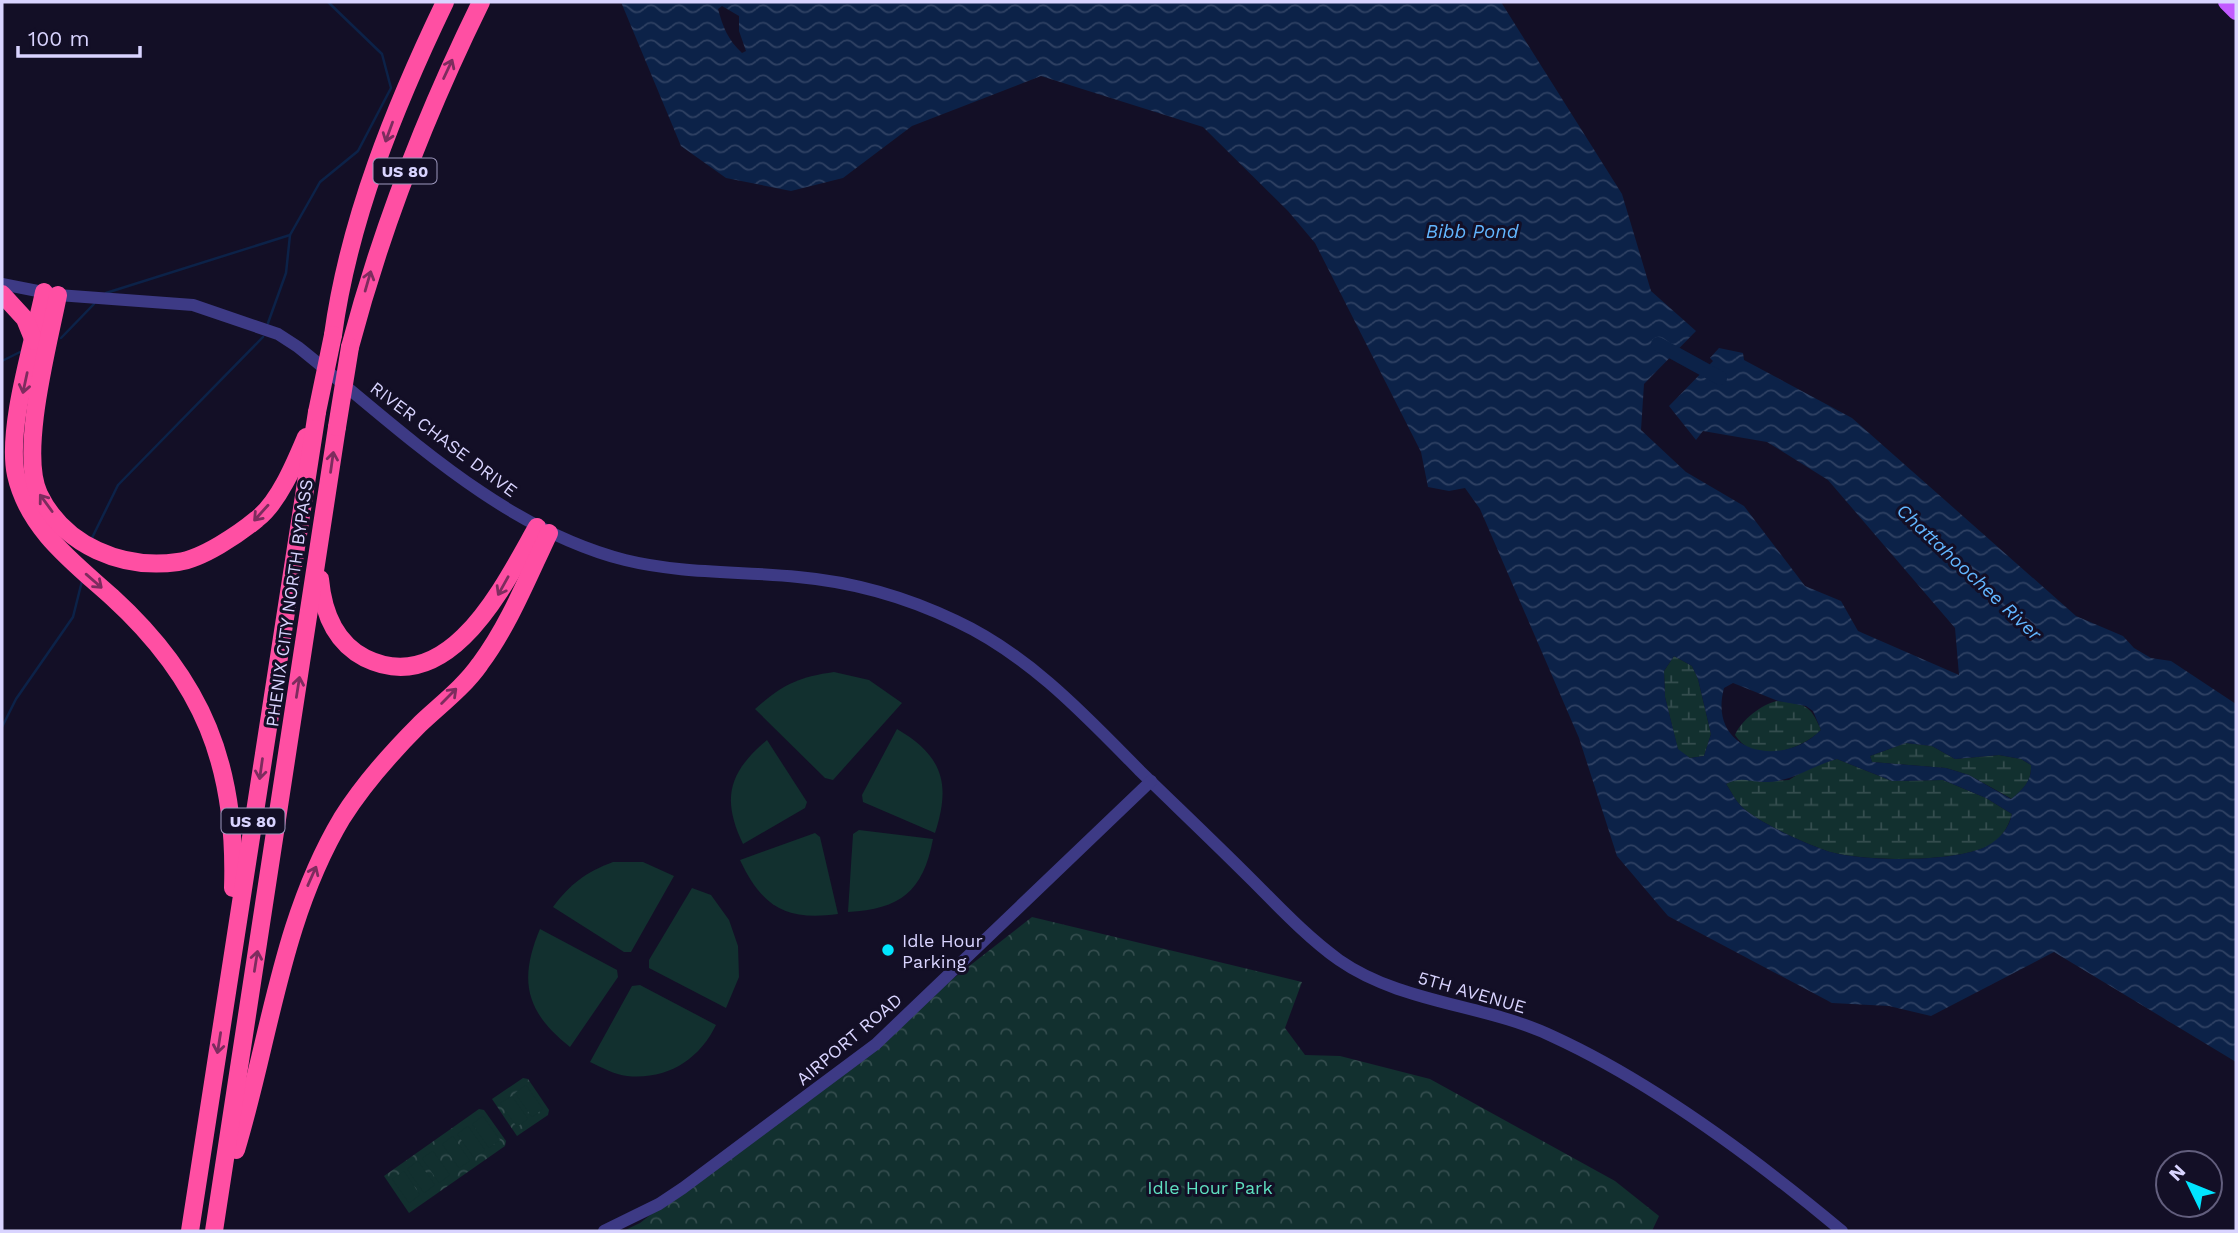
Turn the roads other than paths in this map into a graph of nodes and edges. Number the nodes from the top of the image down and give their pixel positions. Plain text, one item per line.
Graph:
1 (445, 2) edge
2 (481, 2) edge
3 (2226, 2) edge
4 (2236, 12) edge
5 (2, 284) edge
6 (51, 293) junction
7 (2, 294) edge
8 (34, 341) junction
9 (317, 412) junction
10 (543, 530) junction
11 (317, 559) junction
12 (1151, 781) junction
13 (225, 1005) junction
14 (219, 1200) junction
15 (190, 1231) edge
16 (214, 1231) edge
17 (604, 1231) edge
18 (1842, 1231) edge

1 -> 9 highway, PHENIX CITY NORTH BYPASS / US 80, bridge
11 -> 2 highway, PHENIX CITY NORTH BYPASS / US 80, bridge
3 - 4 main road
5 - 6 street, RIVER CHASE DRIVE
6 - 8 highway
9 -> 6 highway
6 - 10 street, RIVER CHASE DRIVE
7 - 8 highway
8 -> 13 highway
9 -> 13 highway, PHENIX CITY NORTH BYPASS / US 80
10 -> 11 highway
10 - 12 street, RIVER CHASE DRIVE
14 -> 10 highway
14 -> 11 highway, PHENIX CITY NORTH BYPASS / US 80
12 - 17 street, AIRPORT ROAD
12 - 18 street, 5TH AVENUE
13 -> 15 highway, PHENIX CITY NORTH BYPASS / US 80
14 - 16 highway, PHENIX CITY NORTH BYPASS / US 80

